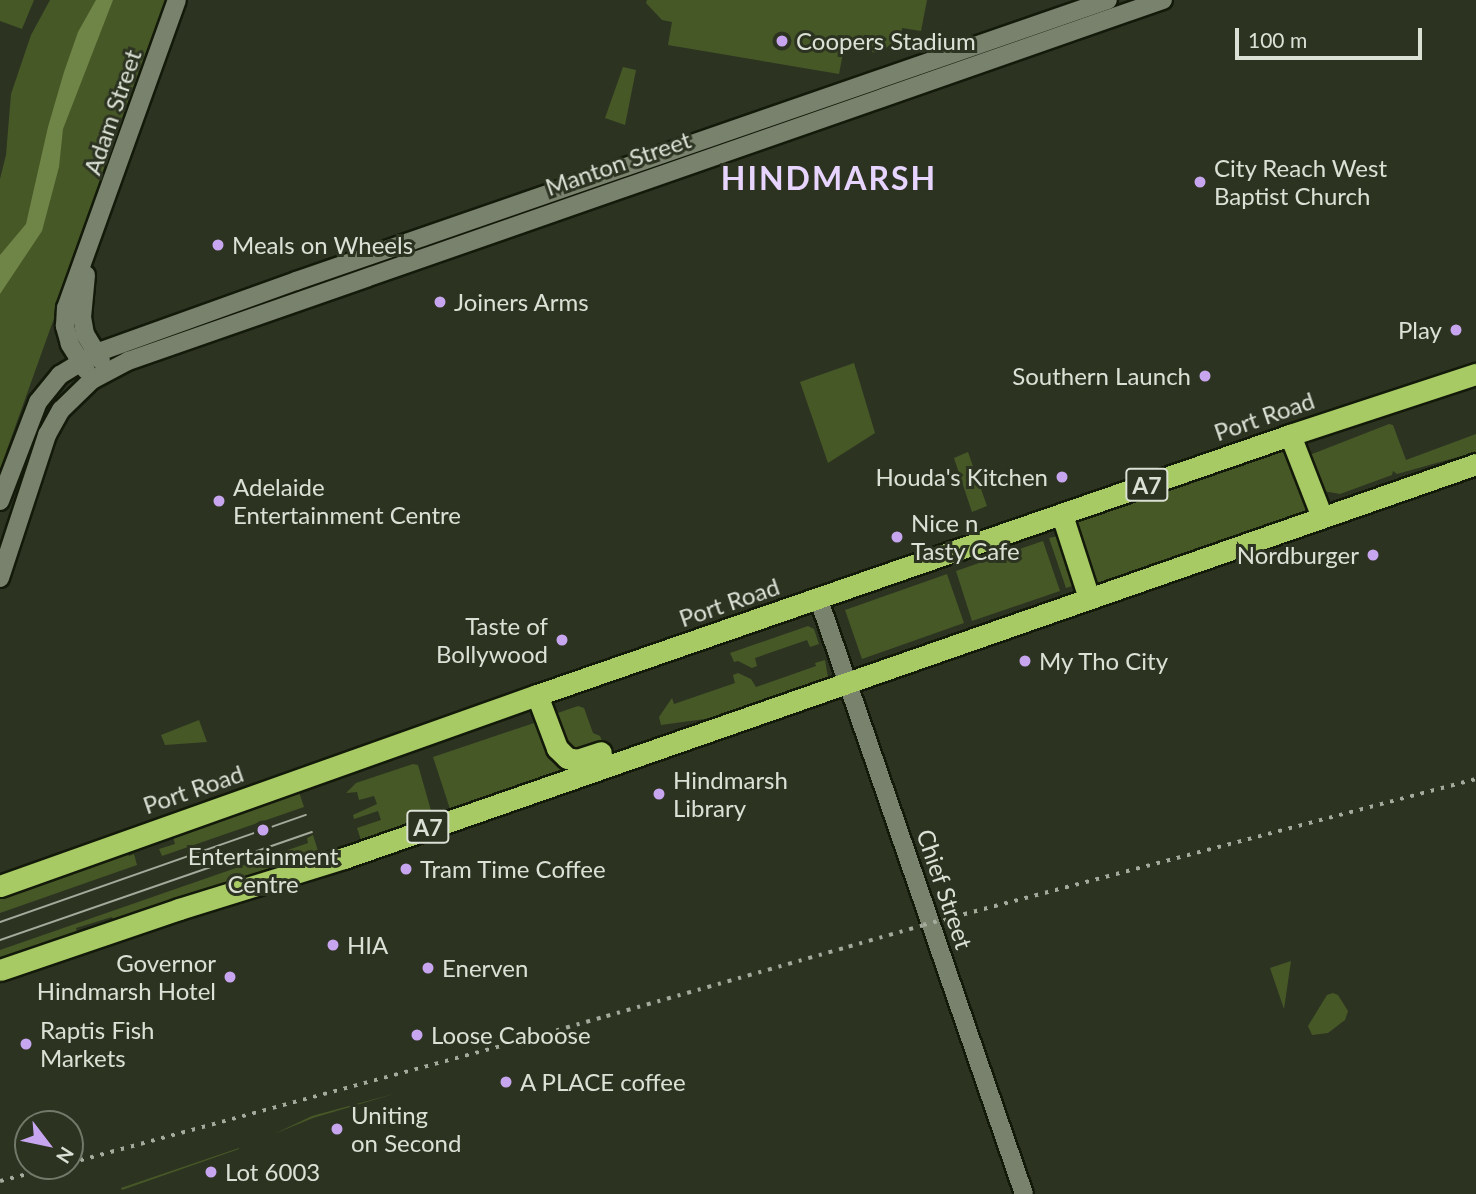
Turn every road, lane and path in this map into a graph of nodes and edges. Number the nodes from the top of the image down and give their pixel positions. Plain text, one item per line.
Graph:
1 (177, 0) edge
2 (1108, 0) edge
3 (1163, 0) edge
4 (93, 240) junction
5 (96, 353) junction
6 (80, 362) junction
7 (1476, 374) edge
8 (100, 375) junction
9 (1290, 435) junction
10 (1476, 464) edge
11 (0, 501) edge
12 (1062, 515) junction
13 (1322, 517) junction
14 (0, 578) edge
15 (1089, 598) junction
16 (819, 600) junction
17 (847, 682) junction
18 (537, 695) junction
19 (647, 750) junction
20 (0, 886) edge
21 (0, 970) edge
22 (1024, 1194) edge

1 - 4 main road, Adam Street
2 - 5 main road, Manton Street
3 - 8 main road, Manton Street
4 - 5 main road, Adam Street
4 - 6 main road, Adam Street
5 - 6 main road, Manton Street
5 - 8 main road, Adam Street
6 - 8 main road, Adam Street
6 - 11 main road
7 - 9 highway, Port Road / A7
8 - 14 main road
9 - 12 highway, Port Road / A7
9 - 13 highway
10 - 13 highway, A7
12 - 15 highway
12 - 16 highway, Port Road / A7
13 - 15 highway, A7
15 - 17 highway, A7
16 - 17 main road, Chief Street
16 - 18 highway, Port Road / A7
17 - 19 highway, A7
17 - 22 main road, Chief Street
18 - 19 highway
18 - 20 highway, Port Road / A7
19 - 21 highway, A7

